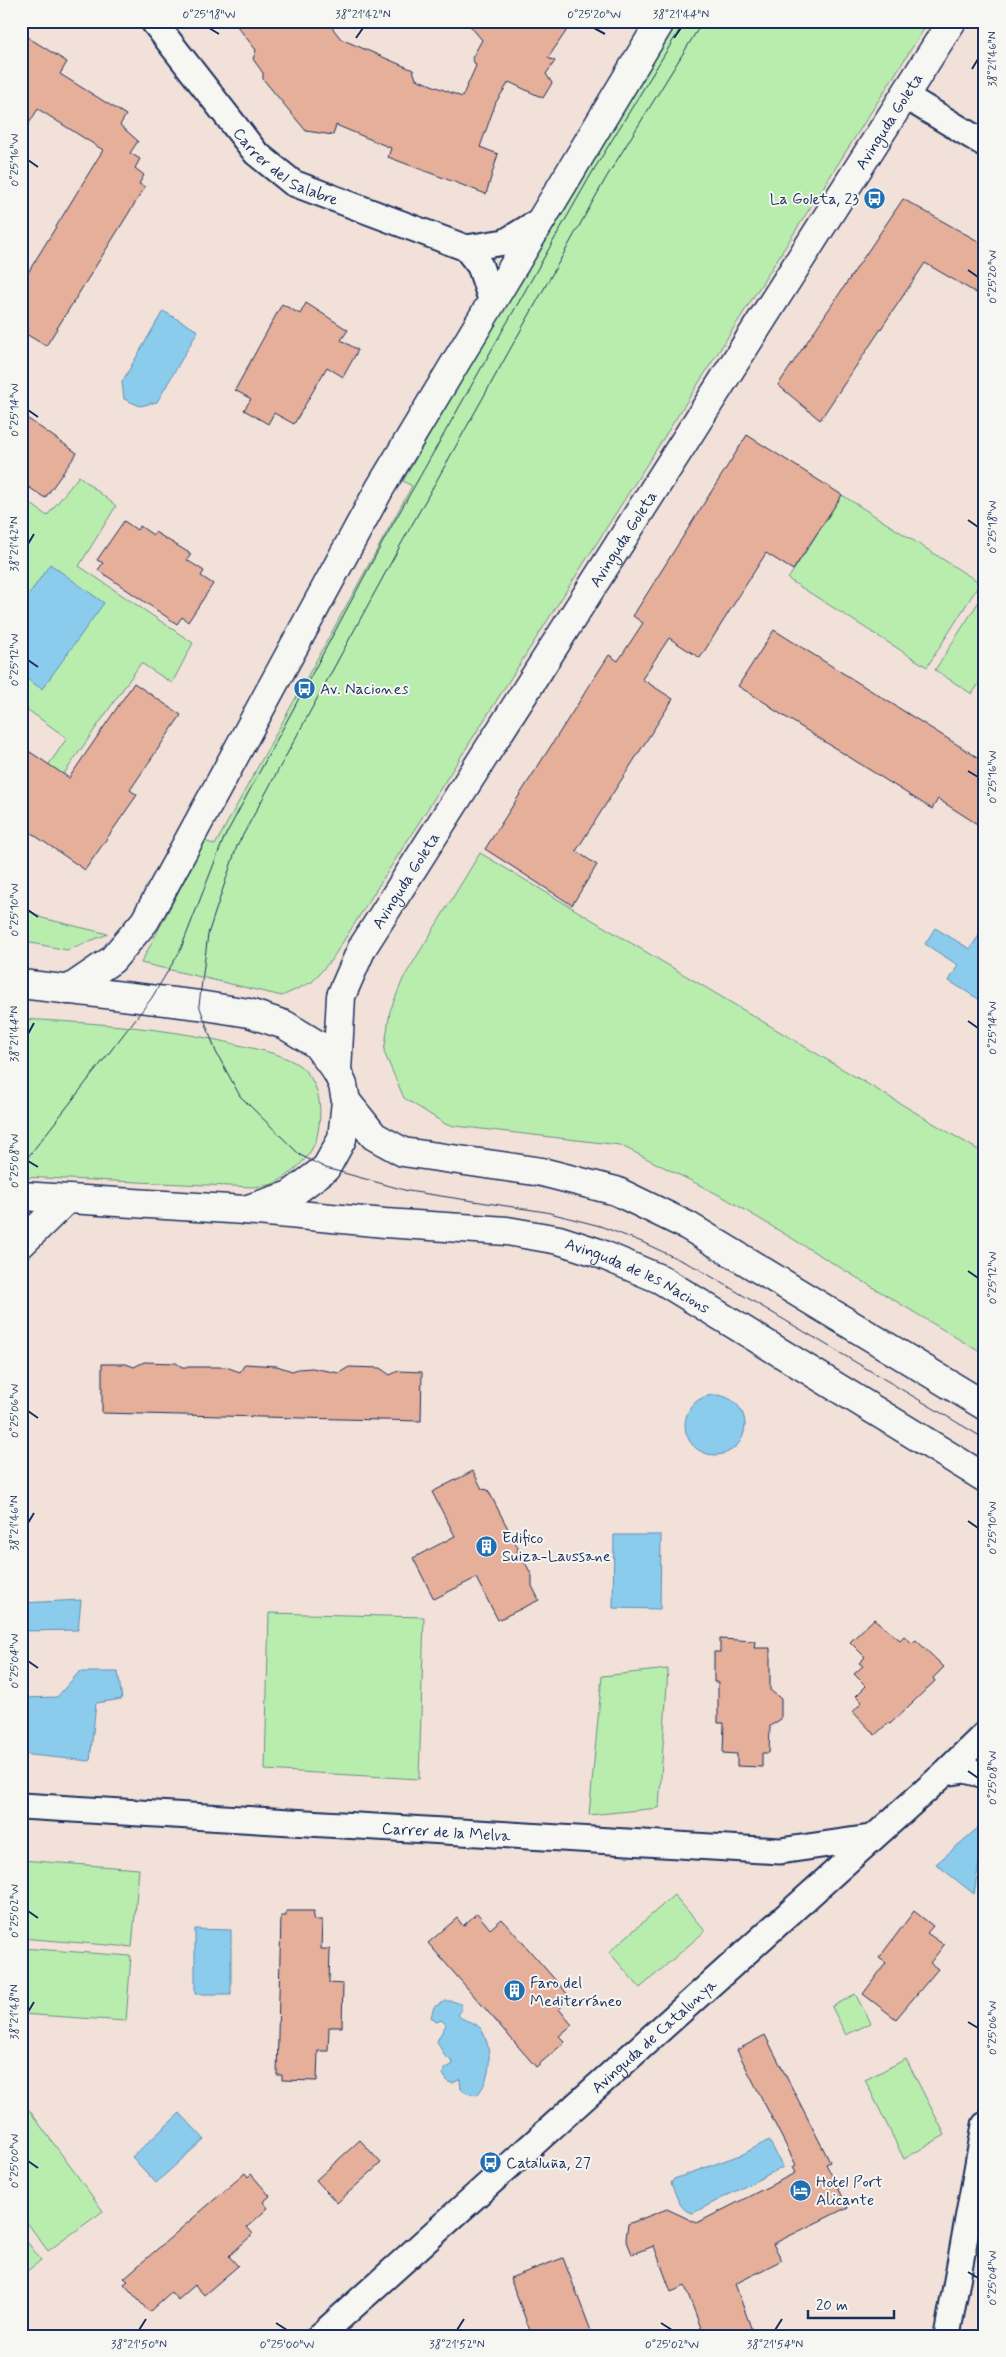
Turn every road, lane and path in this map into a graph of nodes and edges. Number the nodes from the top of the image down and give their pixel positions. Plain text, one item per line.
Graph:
1 (153, 21) edge
2 (661, 21) edge
3 (952, 21) edge
4 (905, 96) junction
5 (985, 144) edge
6 (540, 220) junction
7 (466, 248) junction
8 (492, 302) junction
9 (21, 984) edge
10 (68, 990) junction
11 (337, 1072) junction
12 (346, 1101) junction
13 (21, 1196) edge
14 (66, 1200) junction
15 (245, 1210) junction
16 (21, 1244) edge
17 (985, 1406) edge
18 (985, 1478) edge
19 (985, 1734) edge
20 (945, 1773) junction
21 (985, 1775) edge
22 (21, 1806) edge
23 (870, 1838) junction
24 (985, 2125) edge
25 (320, 2336) edge
26 (947, 2336) edge

1 - 7 street, Carrer del Salabre
2 - 6 main road
3 - 4 main road, Avinguda Goleta
4 - 5 street
4 - 11 main road, Avinguda Goleta
6 - 7 street, Carrer del Salabre
6 - 8 main road
7 - 8 street
8 - 10 main road
9 - 10 main road
10 - 11 main road
11 - 12 main road
12 - 15 main road
12 - 17 main road
13 - 14 main road, Avinguda de les Nacions
14 - 15 main road, Avinguda de les Nacions
14 - 16 main road
15 - 18 main road, Avinguda de les Nacions
19 - 20 street, Avinguda de Catalunya
20 - 21 street
20 - 23 street, Avinguda de Catalunya
22 - 23 street, Carrer de la Melva
23 - 25 street, Avinguda de Catalunya
24 - 26 street

